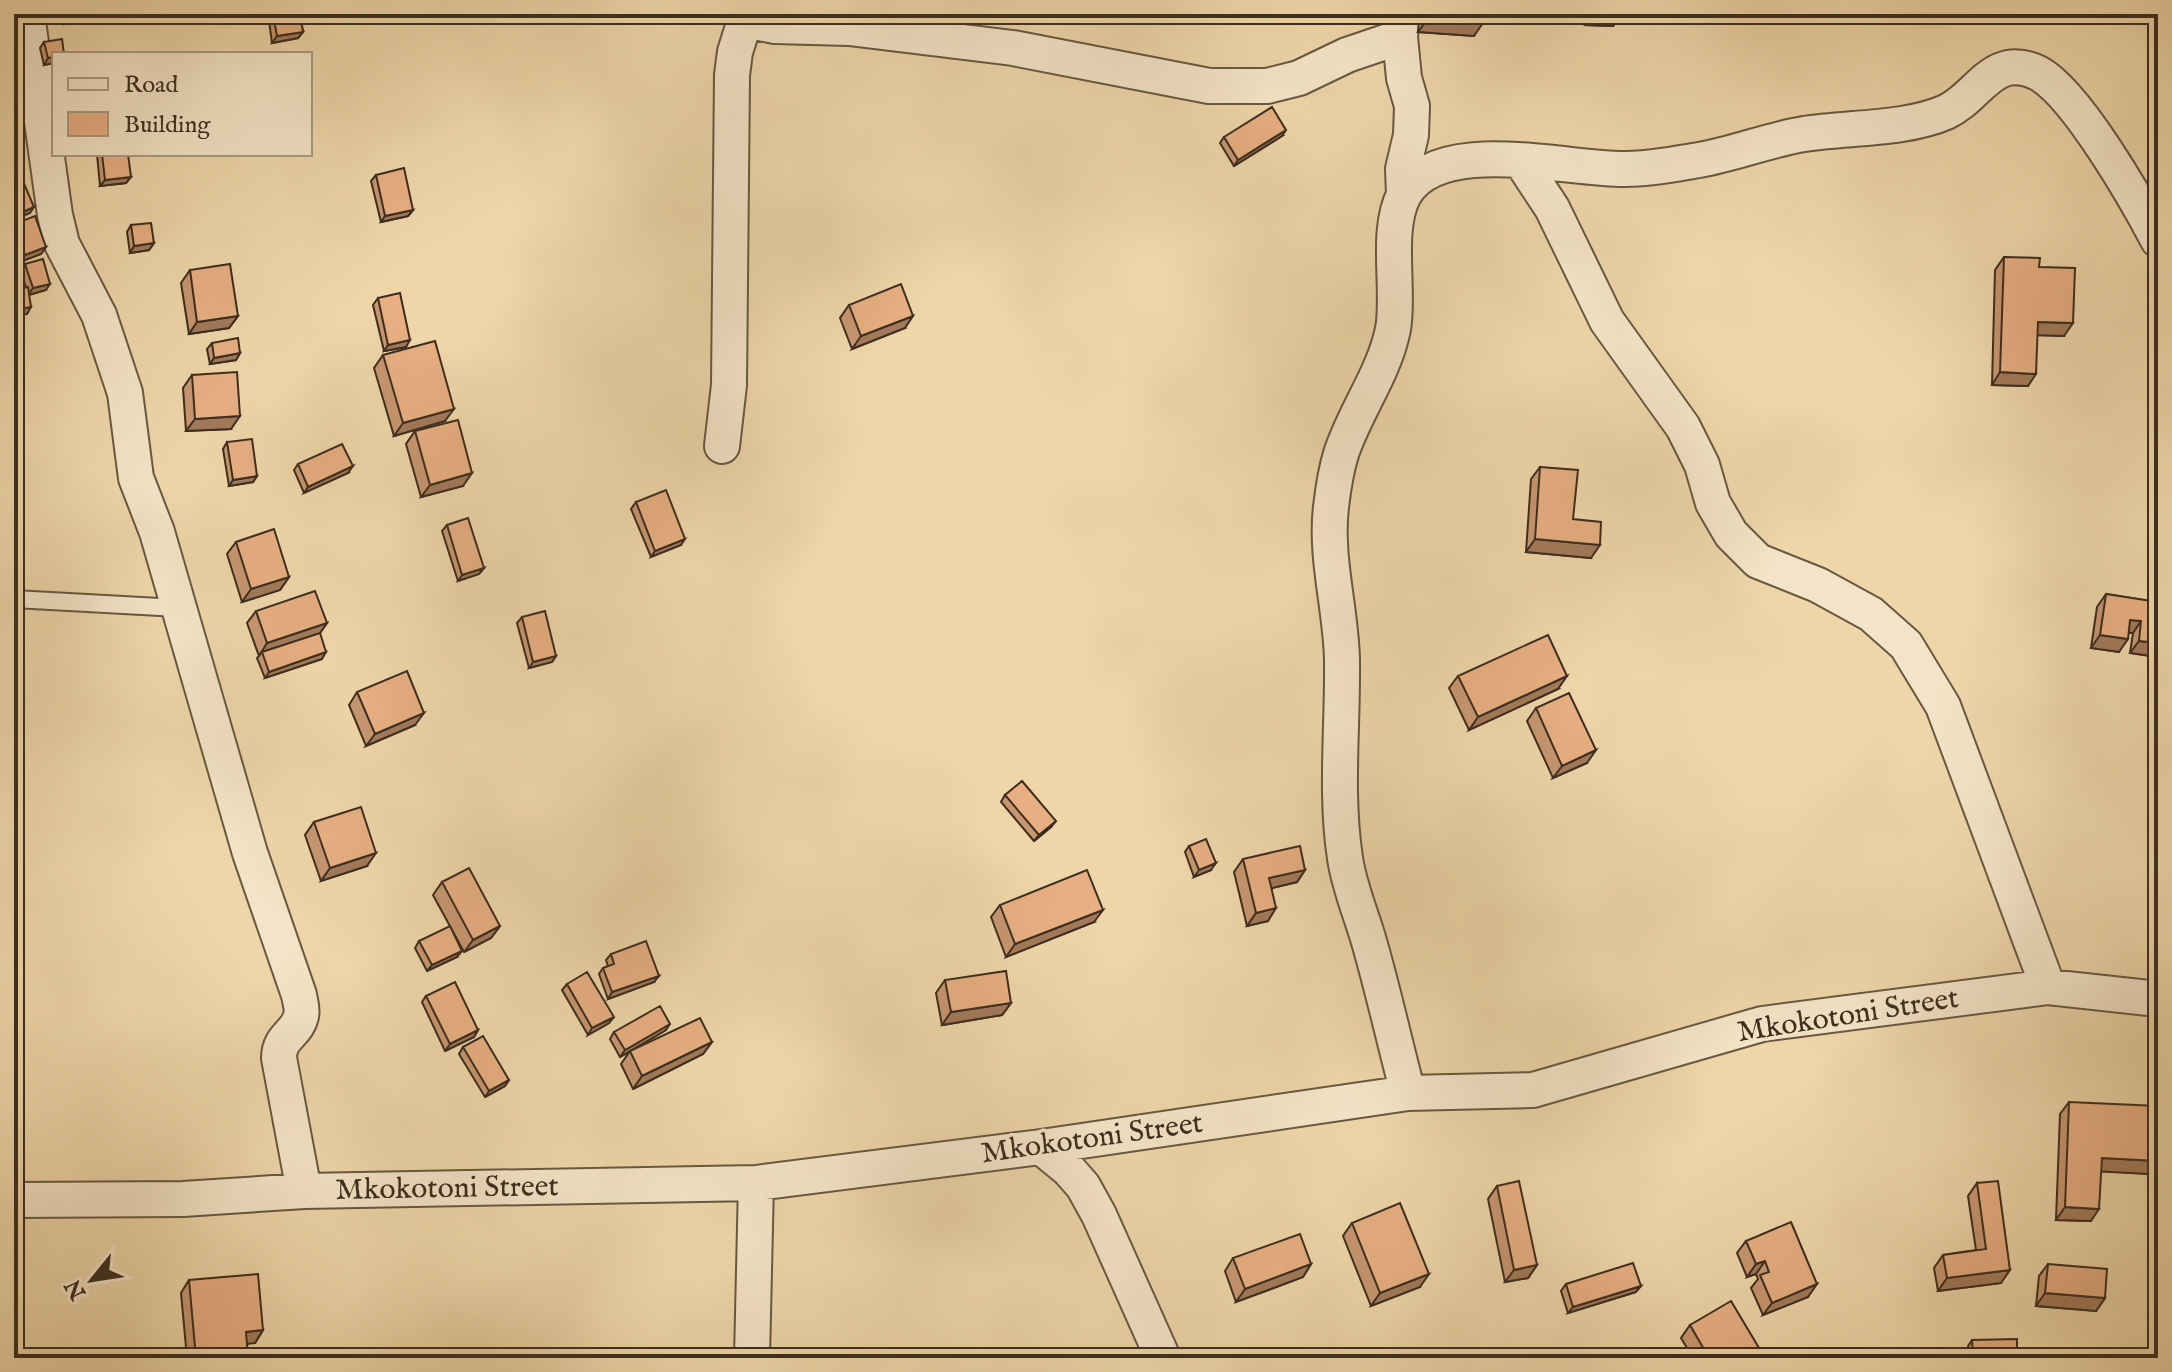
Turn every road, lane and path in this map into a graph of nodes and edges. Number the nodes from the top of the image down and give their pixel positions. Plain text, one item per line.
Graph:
1 (27, 14) edge
2 (745, 17) edge
3 (1401, 26) edge
4 (1521, 161) junction
5 (1404, 195) junction
6 (2158, 240) edge
7 (722, 446) dead end
8 (14, 599) edge
9 (178, 608) junction
10 (2048, 987) junction
11 (2158, 999) edge
12 (1408, 1093) junction
13 (1041, 1147) junction
14 (756, 1183) junction
15 (304, 1191) junction
16 (14, 1200) edge
17 (752, 1358) edge
18 (1163, 1358) edge

1 - 9 street
2 - 3 street
2 - 7 street
3 - 5 street
4 - 5 street
4 - 6 street
4 - 10 street
5 - 12 street
8 - 9 lane
9 - 15 street
10 - 11 street, Mkokotoni Street
10 - 12 street, Mkokotoni Street
12 - 13 street, Mkokotoni Street
13 - 14 street, Mkokotoni Street
13 - 18 street
14 - 15 street, Mkokotoni Street
14 - 17 street
15 - 16 street, Mkokotoni Street

